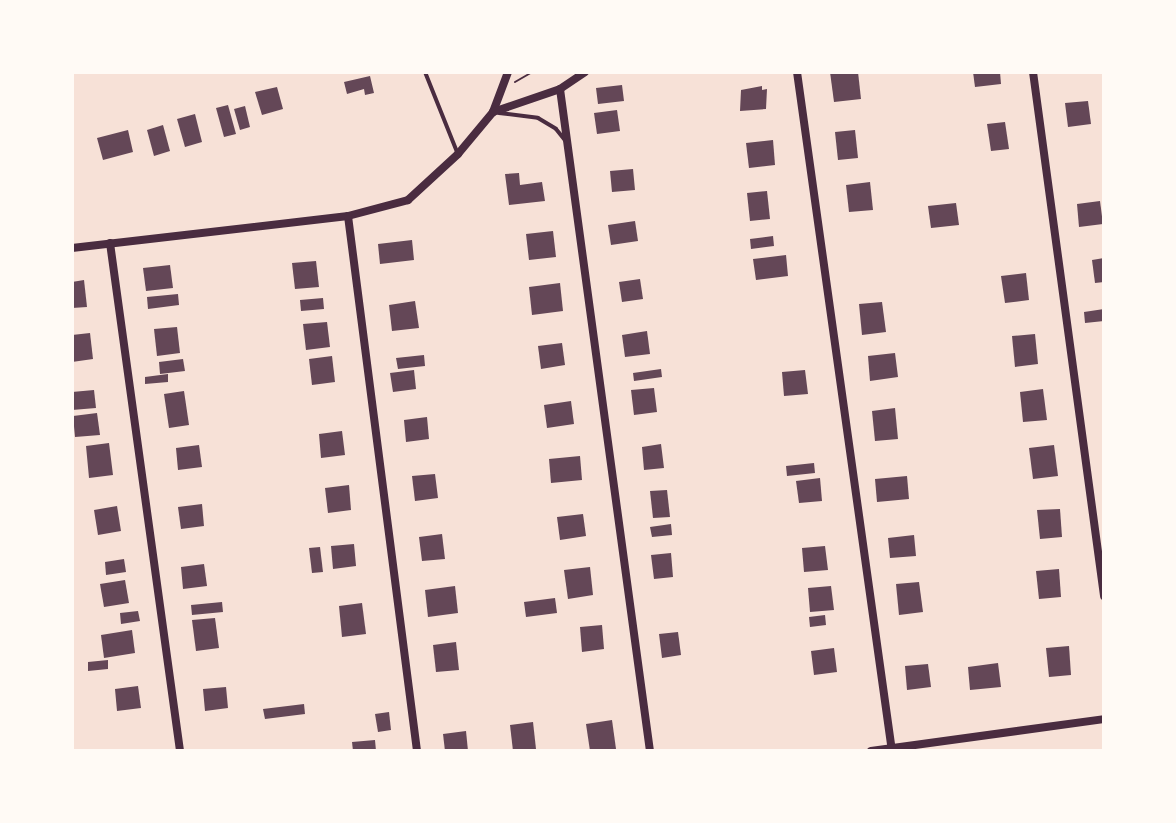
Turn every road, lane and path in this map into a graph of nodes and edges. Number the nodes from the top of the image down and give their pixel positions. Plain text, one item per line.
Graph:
1 (425, 72) edge
2 (508, 72) edge
3 (532, 72) edge
4 (585, 72) edge
5 (797, 72) edge
6 (1033, 72) edge
7 (526, 74) edge
8 (503, 87) junction
9 (560, 89) junction
10 (493, 112) junction
11 (569, 144) junction
12 (458, 154) junction
13 (348, 216) junction
14 (110, 243) junction
15 (72, 248) edge
16 (1104, 596) edge
17 (1104, 719) edge
18 (892, 750) edge
19 (180, 751) edge
20 (417, 751) edge
21 (650, 751) edge
22 (871, 751) edge

1 - 12 lane
2 - 8 street
3 - 7 path
4 - 9 street
5 - 18 street
6 - 16 street
7 - 8 path
8 - 10 street
9 - 10 street
9 - 11 street
10 - 11 lane
10 - 12 street
11 - 21 street
12 - 13 street
13 - 14 street
13 - 20 street
14 - 15 street
14 - 19 street
17 - 18 street
18 - 22 street

